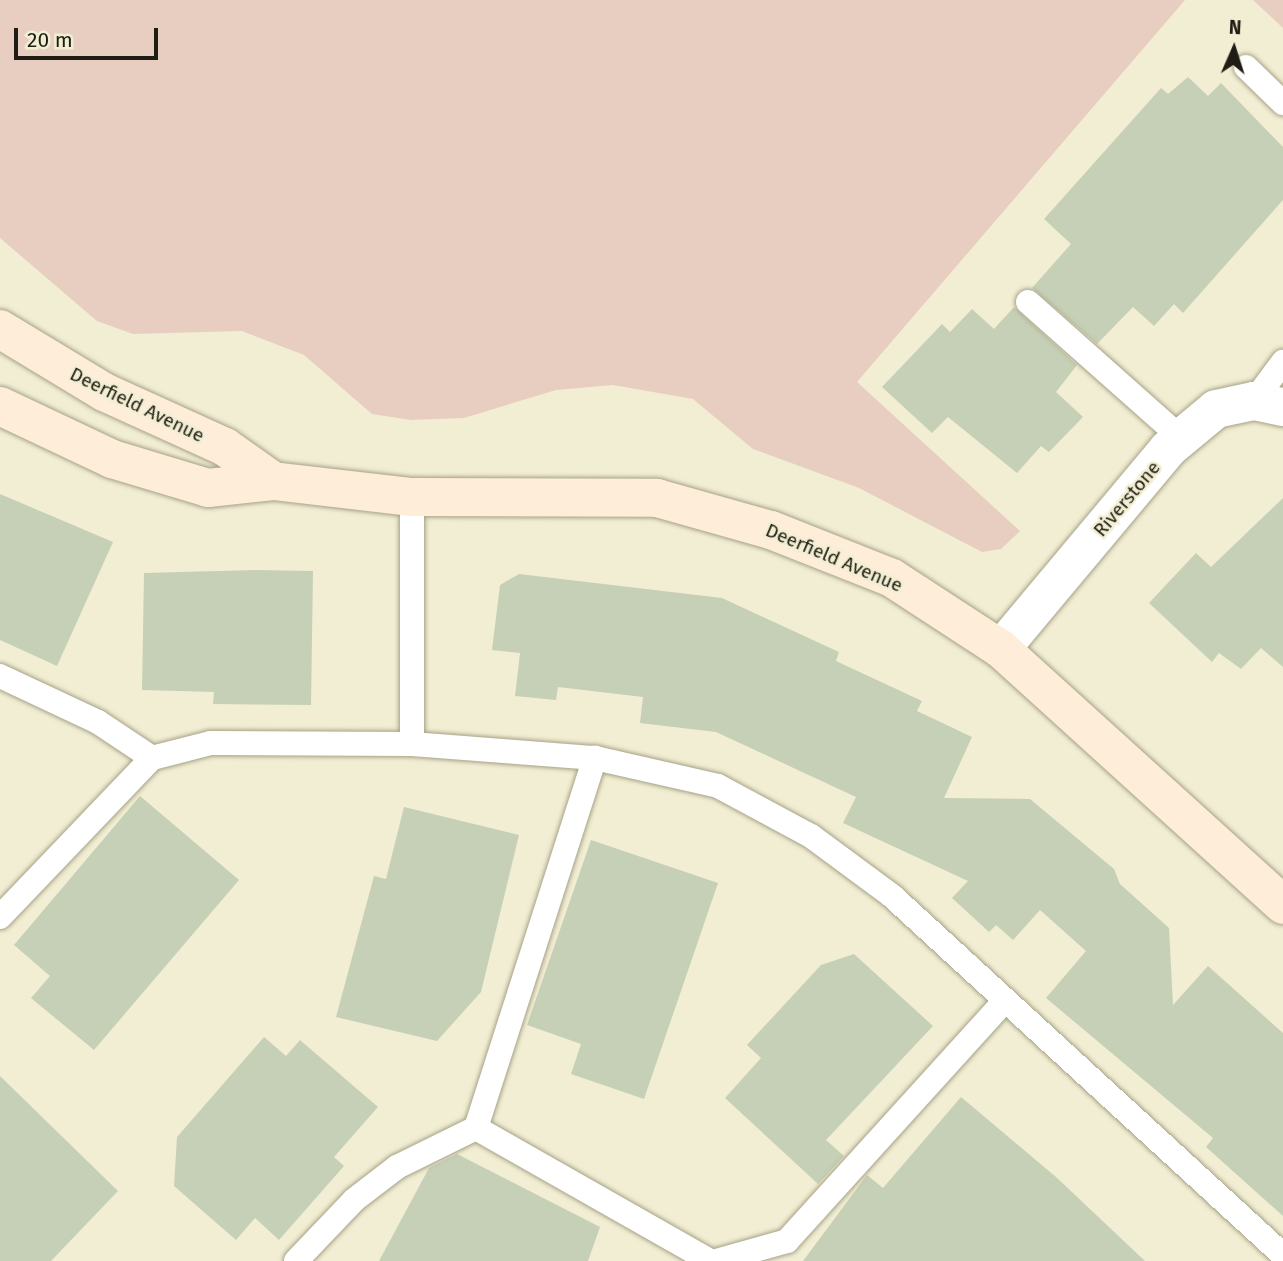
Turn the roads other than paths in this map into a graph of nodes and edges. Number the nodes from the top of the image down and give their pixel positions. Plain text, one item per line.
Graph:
1 (1246, 67) dead end
2 (1283, 103) edge
3 (1028, 302) dead end
4 (0, 329) edge
5 (1283, 362) edge
6 (1268, 404) edge
7 (0, 406) edge
8 (1181, 438) junction
9 (273, 481) junction
10 (412, 497) junction
11 (1001, 649) junction
12 (0, 676) edge
13 (412, 744) junction
14 (152, 758) junction
15 (595, 758) junction
16 (1283, 905) edge
17 (0, 917) edge
18 (1002, 1004) junction
19 (475, 1128) junction
20 (1283, 1255) edge
21 (296, 1261) edge
22 (710, 1261) edge
23 (716, 1261) edge

1 - 2 lane
3 - 8 lane
4 - 9 street, Deerfield Avenue
5 - 6 lane
6 - 8 street, Riverstone
7 - 9 street, Deerfield Avenue
8 - 11 street, Riverstone
9 - 10 street, Deerfield Avenue
10 - 11 street, Deerfield Avenue
10 - 13 lane
11 - 16 street, Deerfield Avenue
12 - 14 lane
13 - 14 lane
13 - 15 lane
14 - 17 lane
15 - 18 lane
15 - 19 lane
18 - 20 lane
18 - 23 lane
19 - 21 lane
19 - 22 lane

